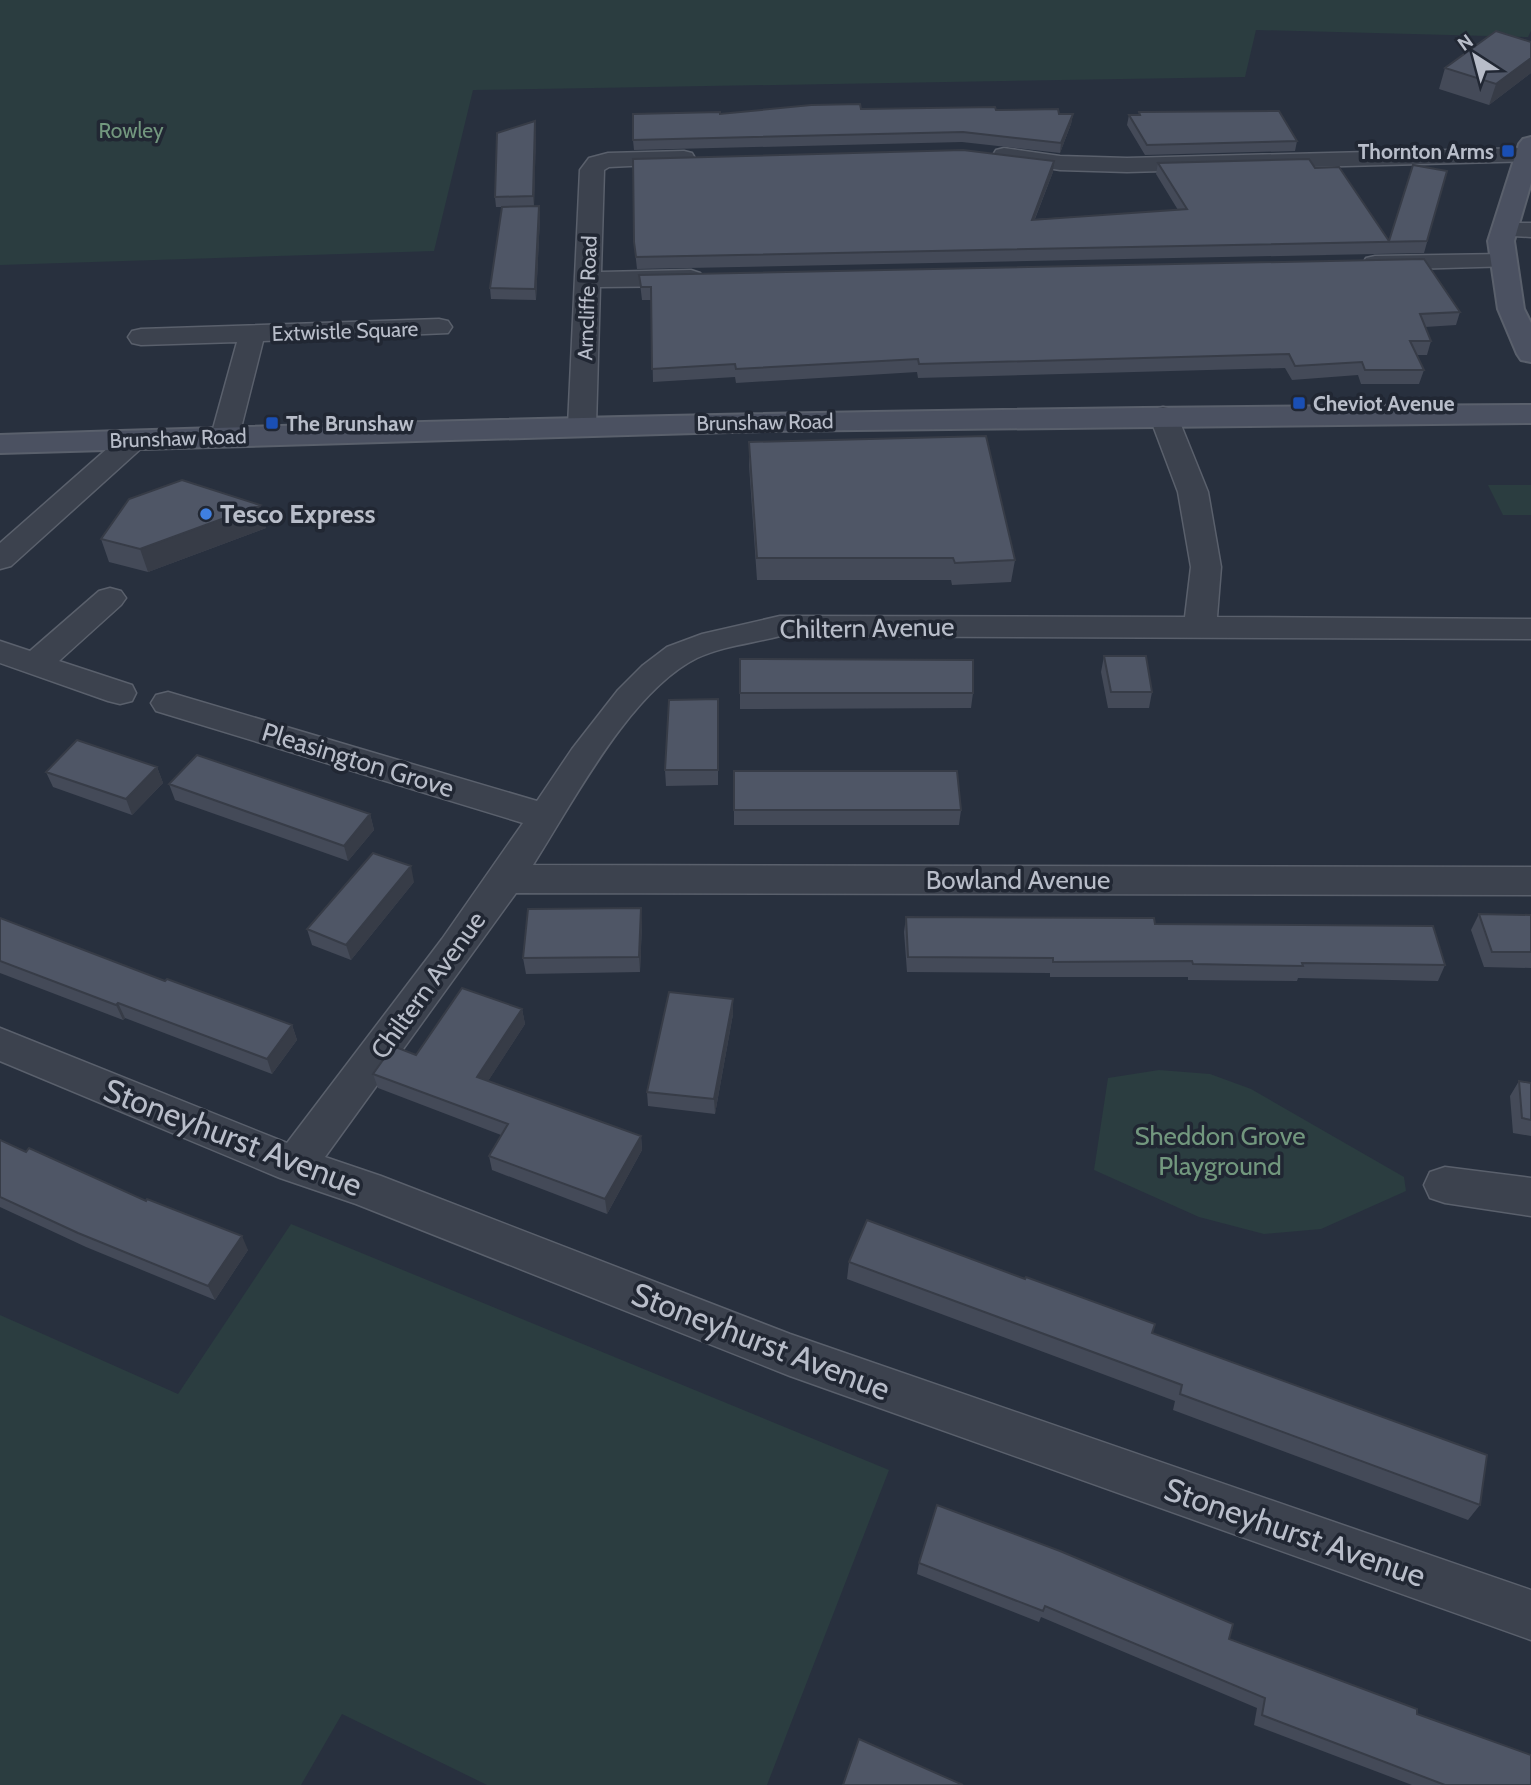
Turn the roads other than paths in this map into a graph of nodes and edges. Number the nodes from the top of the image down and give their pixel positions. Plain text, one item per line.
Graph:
1 (1529, 150) edge
2 (975, 153) edge
3 (703, 158) edge
4 (1504, 230) junction
5 (1531, 230) edge
6 (1504, 261) junction
7 (1351, 264) edge
8 (713, 278) edge
9 (588, 280) junction
10 (439, 327) dead end
11 (252, 334) junction
12 (141, 337) dead end
13 (1531, 354) edge
14 (1531, 414) edge
15 (1163, 415) junction
16 (582, 426) junction
17 (225, 436) junction
18 (135, 439) junction
19 (0, 444) edge
20 (0, 559) edge
21 (110, 598) dead end
22 (1200, 628) junction
23 (1531, 629) edge
24 (0, 652) edge
25 (35, 664) junction
26 (120, 693) dead end
27 (168, 703) dead end
28 (547, 817) junction
29 (506, 879) junction
30 (1531, 881) edge
31 (0, 1044) edge
32 (295, 1164) junction
33 (1445, 1185) dead end
34 (1531, 1197) edge
35 (1531, 1615) edge

1 - 2 street
1 - 4 street
3 - 9 street, Arncliffe Road
4 - 5 street
4 - 6 street
6 - 7 street
6 - 13 street
8 - 9 street
9 - 16 street, Arncliffe Road
10 - 11 street, Extwistle Square
11 - 12 street, Extwistle Square
11 - 17 street, Extwistle Square
14 - 15 street, Brunshaw Road
15 - 16 street, Brunshaw Road
15 - 22 street
16 - 17 street, Brunshaw Road
17 - 18 street, Brunshaw Road
18 - 19 street, Brunshaw Road
18 - 20 street
21 - 25 street
22 - 23 street, Chiltern Avenue
22 - 28 street, Chiltern Avenue
24 - 25 street
25 - 26 street
27 - 28 street, Pleasington Grove
28 - 29 street, Chiltern Avenue
29 - 30 street, Bowland Avenue
29 - 32 street, Chiltern Avenue
31 - 32 street, Stoneyhurst Avenue
32 - 35 street, Stoneyhurst Avenue
33 - 34 street

